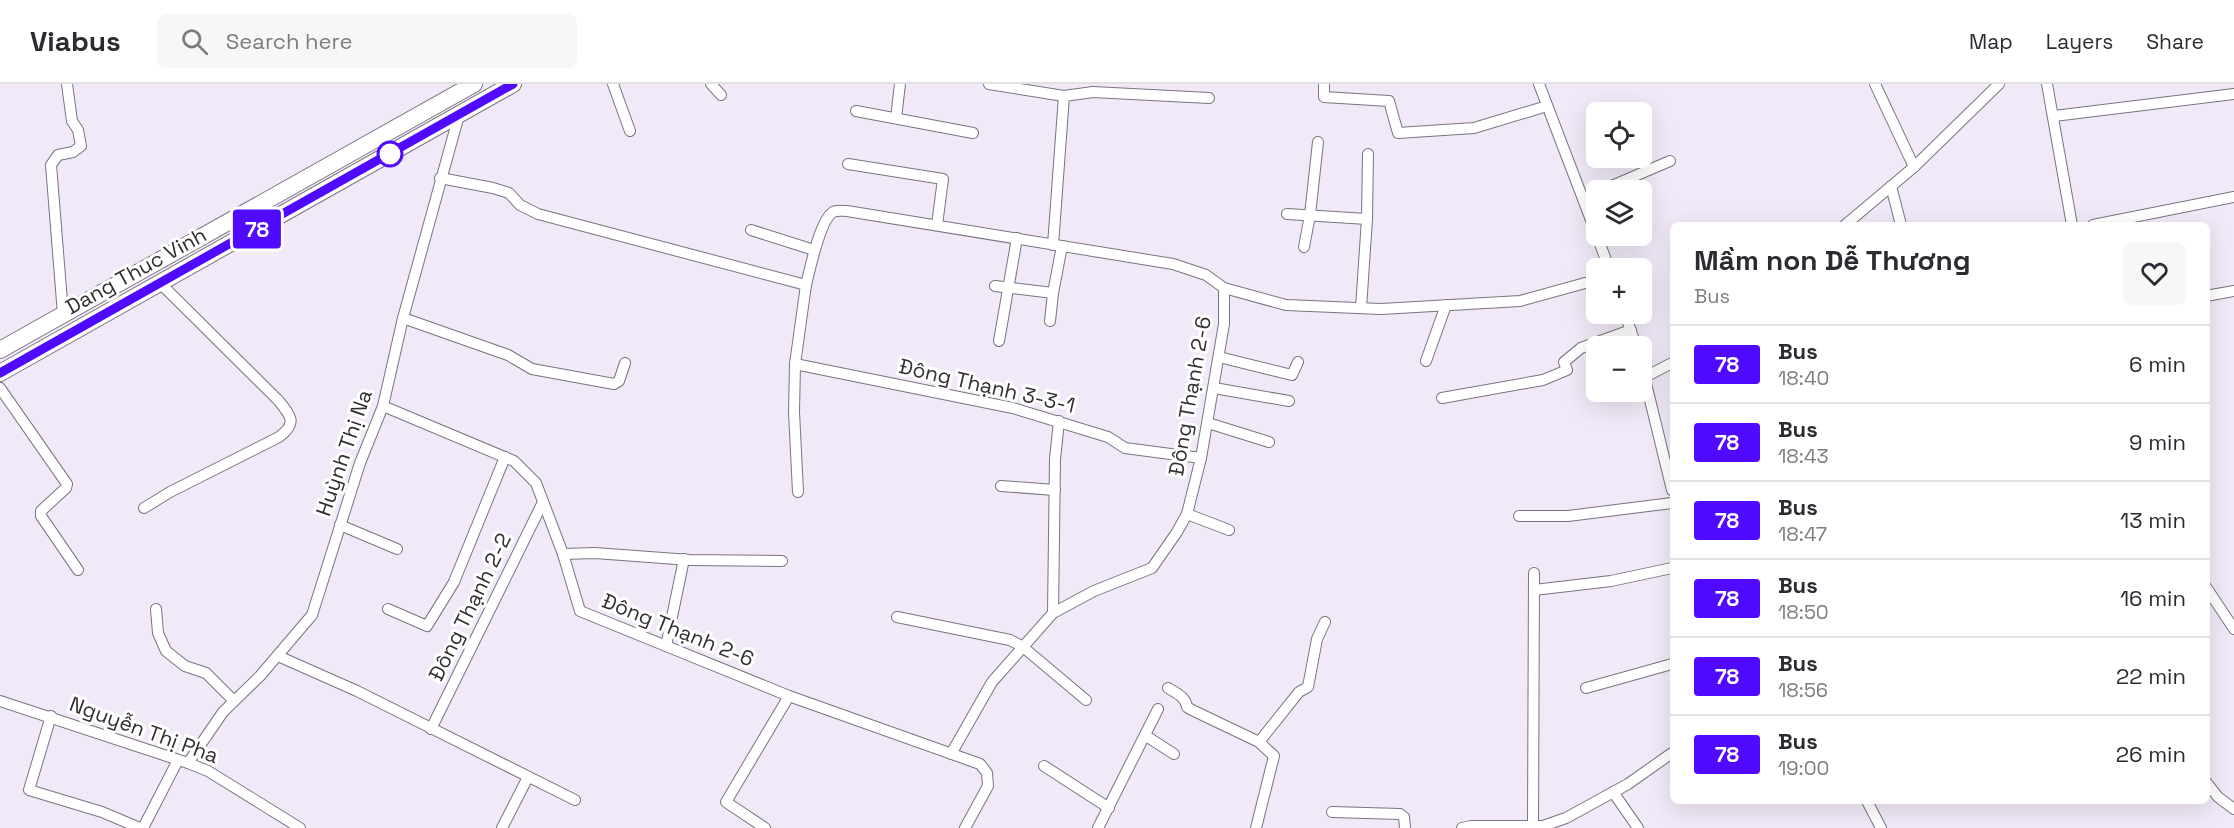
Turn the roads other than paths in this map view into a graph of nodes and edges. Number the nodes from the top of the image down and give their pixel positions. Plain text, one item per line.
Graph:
1 (67, 84) edge
2 (474, 84) edge
3 (513, 84) edge
4 (613, 84) edge
5 (711, 84) edge
6 (900, 84) edge
7 (989, 84) edge
8 (1324, 84) edge
9 (1539, 84) edge
10 (1875, 84) edge
11 (1999, 84) edge
12 (2047, 84) edge
13 (2234, 94) edge
14 (721, 95) dead end
15 (1064, 96) junction
16 (1209, 98) dead end
17 (1547, 106) junction
18 (856, 111) dead end
19 (459, 115) junction
20 (2055, 116) junction
21 (896, 118) junction
22 (630, 131) dead end
23 (973, 132) dead end
24 (1318, 142) dead end
25 (1368, 154) dead end
26 (1670, 161) dead end
27 (848, 164) dead end
28 (1914, 167) junction
29 (440, 178) junction
30 (1625, 180) edge
31 (1891, 186) junction
32 (2234, 197) edge
33 (1586, 198) edge
34 (1583, 199) junction
35 (1586, 207) edge
36 (1287, 214) dead end
37 (1310, 215) junction
38 (1367, 219) junction
39 (1849, 222) edge
40 (1900, 222) edge
41 (2072, 222) edge
42 (2108, 222) edge
43 (937, 225) junction
44 (751, 230) dead end
45 (1017, 238) junction
46 (1057, 245) junction
47 (1304, 247) dead end
48 (814, 250) junction
49 (160, 283) junction
50 (1586, 283) edge
51 (806, 285) junction
52 (995, 286) dead end
53 (1009, 287) junction
54 (1224, 288) junction
55 (2234, 291) edge
56 (1053, 293) junction
57 (2210, 295) edge
58 (1446, 306) junction
59 (1361, 308) junction
60 (63, 314) junction
61 (403, 318) junction
62 (1050, 321) dead end
63 (1629, 324) edge
64 (1631, 330) junction
65 (1633, 336) edge
66 (999, 341) dead end
67 (0, 350) edge
68 (1219, 357) junction
69 (1426, 361) dead end
70 (1298, 362) dead end
71 (625, 363) dead end
72 (795, 364) junction
73 (1670, 364) edge
74 (0, 373) edge
75 (1652, 373) edge
76 (0, 388) edge
77 (1214, 388) junction
78 (1442, 398) dead end
79 (1289, 401) dead end
80 (1651, 402) edge
81 (383, 406) junction
82 (1059, 421) junction
83 (1208, 423) junction
84 (1269, 442) dead end
85 (505, 457) junction
86 (1202, 458) junction
87 (1670, 482) edge
88 (1001, 486) dead end
89 (1055, 490) junction
90 (798, 492) dead end
91 (543, 502) junction
92 (1670, 503) edge
93 (144, 508) dead end
94 (1187, 514) junction
95 (1519, 516) dead end
96 (340, 525) junction
97 (1229, 530) dead end
98 (397, 549) dead end
99 (563, 554) junction
100 (684, 559) junction
101 (782, 561) dead end
102 (1670, 568) edge
103 (78, 570) dead end
104 (1534, 573) dead end
105 (1534, 590) junction
106 (2210, 593) edge
107 (156, 609) dead end
108 (388, 609) dead end
109 (1053, 613) junction
110 (897, 617) dead end
111 (1325, 622) dead end
112 (2234, 629) edge
113 (666, 646) junction
114 (1023, 647) junction
115 (278, 656) junction
116 (1670, 665) edge
117 (1168, 688) dead end
118 (1586, 688) dead end
119 (789, 696) junction
120 (0, 700) edge
121 (1086, 700) dead end
122 (234, 701) junction
123 (1158, 709) dead end
124 (51, 716) junction
125 (431, 729) junction
126 (1146, 736) junction
127 (1259, 742) junction
128 (951, 754) junction
129 (1174, 754) dead end
130 (1670, 754) edge
131 (183, 761) junction
132 (1044, 766) dead end
133 (528, 777) junction
134 (2210, 787) edge
135 (1613, 792) junction
136 (575, 800) dead end
137 (1869, 804) edge
138 (1109, 808) junction
139 (2234, 809) edge
140 (1332, 812) dead end
141 (1540, 827) edge
142 (141, 828) edge
143 (300, 828) edge
144 (502, 828) edge
145 (765, 828) edge
146 (965, 828) edge
147 (1098, 828) edge
148 (1256, 828) edge
149 (1405, 828) edge
150 (1462, 828) edge
151 (1638, 828) edge
152 (1881, 828) edge

1 - 60 street
2 - 60 main road, Dang Thuc Vinh
3 - 19 main road, Dang Thuc Vinh
4 - 22 street
5 - 14 street
6 - 21 street
7 - 15 street
8 - 17 street
9 - 17 street
10 - 28 street
11 - 28 street
12 - 20 street
13 - 20 street
15 - 16 street
15 - 46 street
17 - 34 street
18 - 21 street
19 - 29 street, Huỳnh Thị Na
19 - 49 main road, Dang Thuc Vinh
20 - 41 street
21 - 23 street
24 - 37 street
25 - 38 street
26 - 30 street
27 - 43 street
28 - 31 street
29 - 51 street
29 - 61 street, Huỳnh Thị Na
31 - 39 street
31 - 40 street
32 - 42 street
33 - 34 street
34 - 35 street
36 - 37 street
37 - 38 street
37 - 47 street
38 - 59 street
43 - 45 street
43 - 48 street
44 - 48 street
45 - 46 street
45 - 53 street
46 - 54 street
46 - 56 street
48 - 51 street
49 - 74 main road, Dang Thuc Vinh
49 - 93 street
50 - 58 street
51 - 72 street
52 - 53 street
53 - 56 street
53 - 66 street
54 - 59 street
54 - 68 street, Đông Thạnh 2-6
55 - 57 street
56 - 62 street
58 - 59 street
58 - 69 street
60 - 67 main road, Dang Thuc Vinh
61 - 71 street
61 - 81 street, Huỳnh Thị Na
63 - 64 street
64 - 65 street
64 - 78 street
68 - 70 street
68 - 77 street, Đông Thạnh 2-6
72 - 82 street, Đông Thạnh 3-3-1
72 - 90 street
73 - 75 street
76 - 103 street
77 - 79 street
77 - 83 street, Đông Thạnh 2-6
80 - 87 street
81 - 85 street, Đông Thạnh 2-6
81 - 96 street, Huỳnh Thị Na
82 - 86 street, Đông Thạnh 3-3-1
82 - 89 street
83 - 84 street
83 - 86 street, Đông Thạnh 2-6
85 - 91 street, Đông Thạnh 2-6
85 - 108 street
86 - 94 street, Đông Thạnh 2-6
88 - 89 street
89 - 109 street
91 - 99 street, Đông Thạnh 2-6
91 - 125 street, Đông Thạnh 2-2
92 - 95 street
94 - 97 street
94 - 109 street, Đông Thạnh 2-6
96 - 98 street
96 - 115 street, Huỳnh Thị Na
99 - 100 street
99 - 113 street, Đông Thạnh 2-6
100 - 101 street
100 - 113 street
102 - 105 street
104 - 105 street
105 - 141 street
106 - 112 street
107 - 122 street
109 - 114 street, Đông Thạnh 2-6
110 - 114 street
111 - 127 street
113 - 119 street, Đông Thạnh 2-6
114 - 121 street
114 - 128 street, Đông Thạnh 2-6
115 - 122 street, Huỳnh Thị Na
115 - 125 street
116 - 118 street
117 - 127 street
119 - 128 street, Đông Thạnh 2-6
119 - 145 street
120 - 124 street, Nguyễn Thị Pha
122 - 131 street, Huỳnh Thị Na
123 - 126 street
124 - 131 street, Nguyễn Thị Pha
124 - 142 street
125 - 133 street
126 - 129 street
126 - 138 street
127 - 148 street
128 - 146 street, Đông Thạnh 2-6
130 - 135 street
131 - 142 street, Huỳnh Thị Na
131 - 143 street, Nguyễn Thị Pha
132 - 138 street
133 - 136 street
133 - 144 street
134 - 139 street
135 - 141 street
135 - 151 street
137 - 152 street
138 - 147 street
140 - 149 street
141 - 150 street

